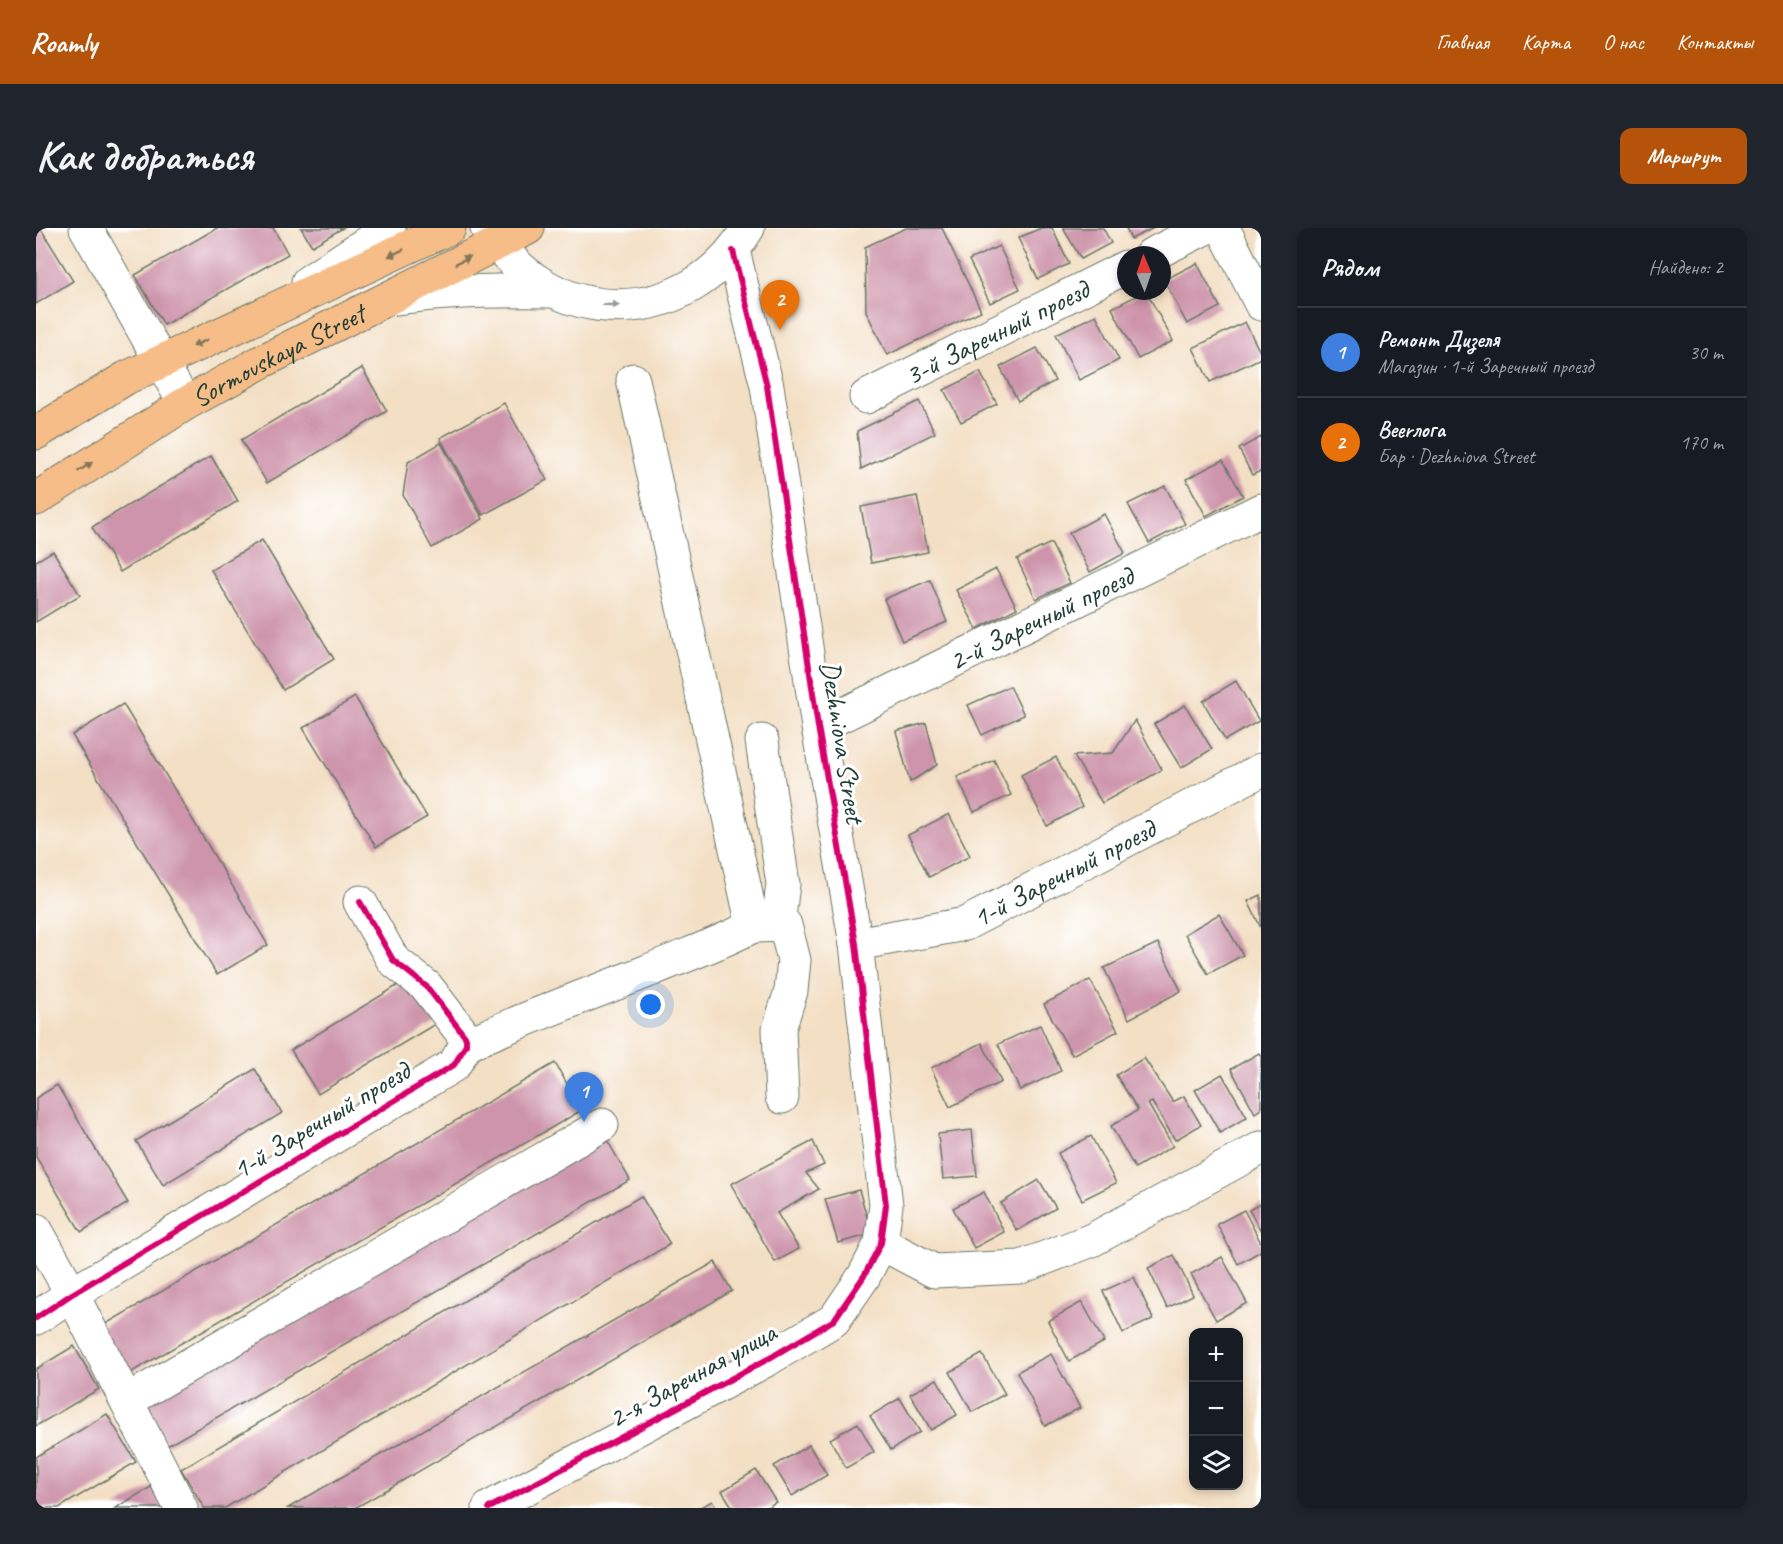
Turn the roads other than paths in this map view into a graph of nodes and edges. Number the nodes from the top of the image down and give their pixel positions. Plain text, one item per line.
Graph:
1 (86, 228) edge
2 (389, 228) edge
3 (449, 228) edge
4 (528, 228) edge
5 (1205, 228) edge
6 (1223, 228) edge
7 (492, 236) edge
8 (741, 240) edge
9 (1169, 246) edge
10 (1117, 272) edge
11 (554, 292) junction
12 (384, 300) junction
13 (1261, 304) edge
14 (247, 322) junction
15 (162, 361) junction
16 (633, 380) dead end
17 (866, 397) dead end
18 (185, 404) junction
19 (36, 433) edge
20 (36, 498) edge
21 (1261, 510) edge
22 (818, 727) junction
23 (762, 741) dead end
24 (1261, 770) edge
25 (360, 902) dead end
26 (766, 926) junction
27 (856, 944) junction
28 (466, 1045) junction
29 (782, 1097) dead end
30 (602, 1125) dead end
31 (1261, 1148) edge
32 (36, 1230) edge
33 (881, 1243) junction
34 (72, 1294) junction
35 (36, 1318) edge
36 (126, 1401) junction
37 (181, 1508) edge
38 (489, 1508) edge

1 - 15 street
2 - 14 street
3 -> 14 main road, Sormovskaya Street
4 - 7 main road, Sormovskaya Street
5 - 9 street
6 - 13 street
7 - 11 street
12 -> 7 main road, Sormovskaya Street
11 -> 8 street
8 - 22 street, Dezhniova Street
10 - 17 street, 3-й Заречный проезд
11 - 12 street
12 - 18 main road, Sormovskaya Street
14 -> 15 main road, Sormovskaya Street
15 - 18 street
15 - 19 main road, Sormovskaya Street
16 - 26 street
20 -> 18 main road, Sormovskaya Street
21 - 22 street, 2-й Заречный проезд
22 - 27 street, Dezhniova Street
23 - 26 street
24 - 27 street, 1-й Заречный проезд
25 - 28 street
26 - 28 street
26 - 29 street
27 - 33 street, Dezhniova Street
28 - 34 street, 1-й Заречный проезд
30 - 36 street
31 - 33 street
32 - 34 street
33 - 38 street, 2-я Заречная улица
34 - 35 street, 1-й Заречный проезд
34 - 36 street
36 - 37 street

